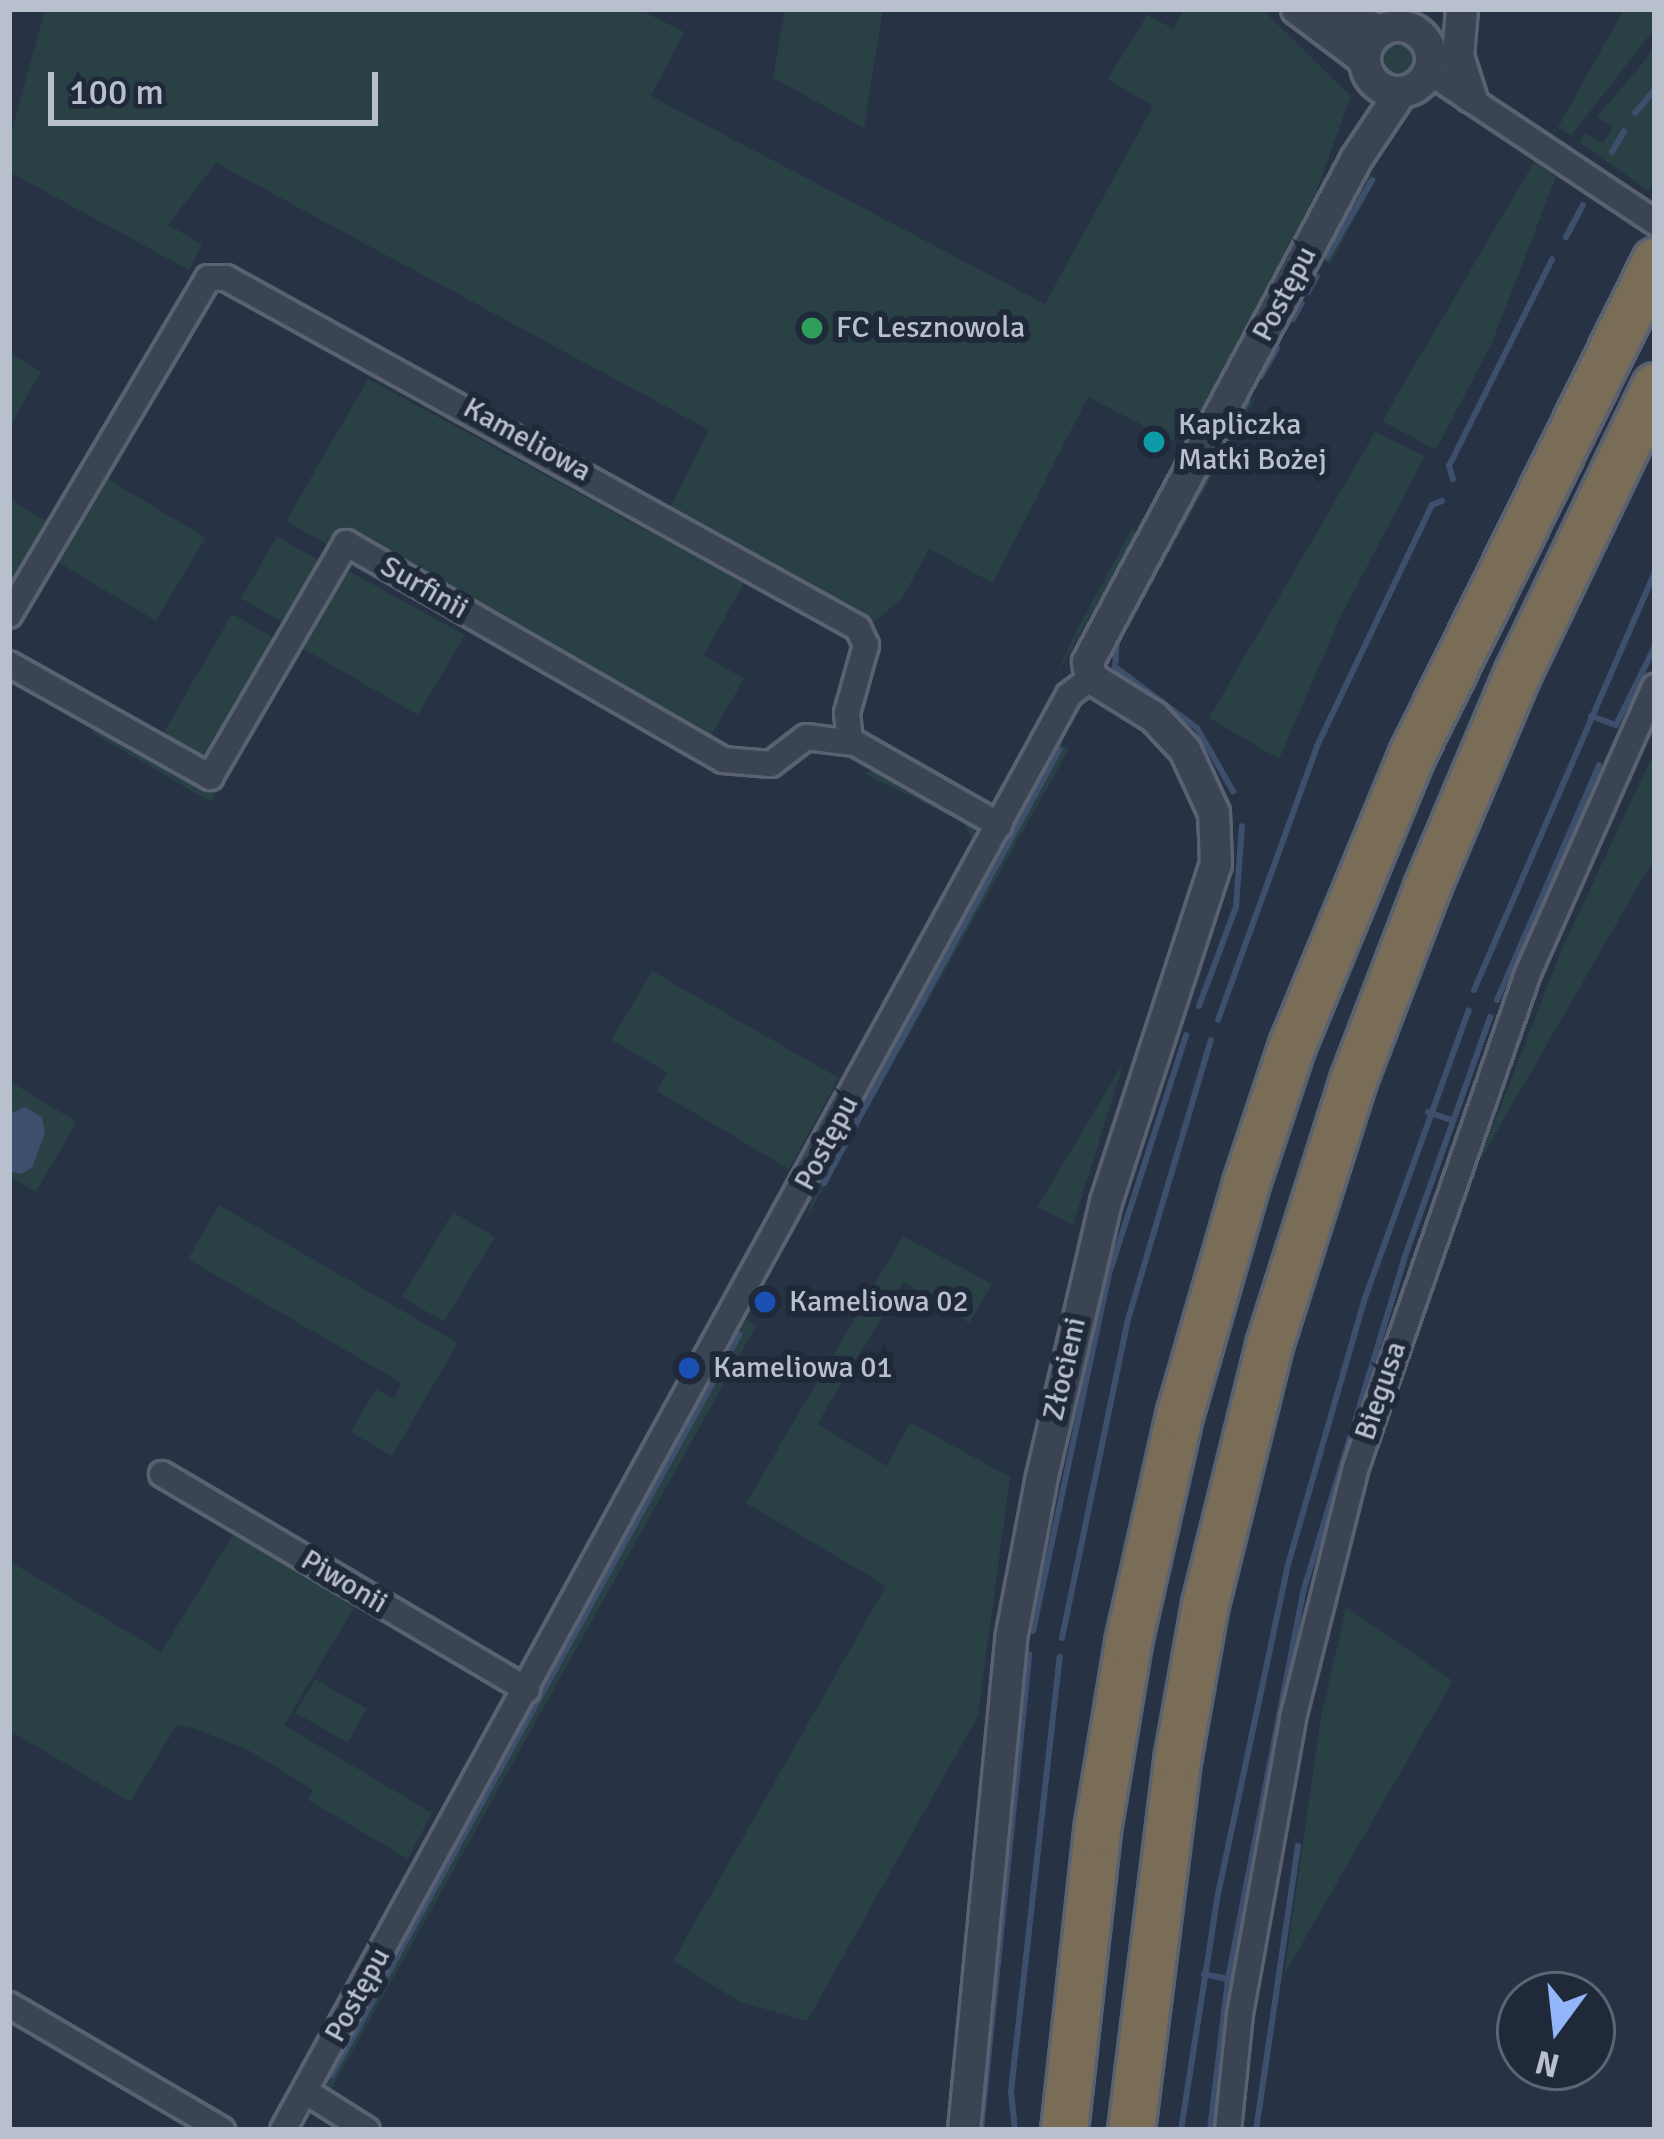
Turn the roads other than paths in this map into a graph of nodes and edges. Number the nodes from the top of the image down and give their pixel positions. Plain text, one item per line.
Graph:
1 (1297, 9) edge
2 (1329, 9) edge
3 (1462, 9) edge
4 (1380, 32) junction
5 (1428, 57) junction
6 (1380, 77) junction
7 (1471, 98) junction
8 (1655, 222) edge
9 (1646, 279) edge
10 (1655, 386) edge
11 (9, 615) edge
12 (9, 664) edge
13 (1091, 678) junction
14 (1655, 687) edge
15 (853, 743) junction
16 (998, 825) junction
17 (162, 1474) dead end
18 (527, 1690) junction
19 (9, 2005) edge
20 (9, 2024) edge
21 (305, 2091) junction
22 (189, 2130) edge
23 (222, 2130) edge
24 (284, 2130) edge
25 (367, 2130) edge
26 (964, 2130) edge
27 (1064, 2130) edge
28 (1131, 2130) edge
29 (1228, 2130) edge

1 - 6 street
2 - 4 street
3 - 5 street
3 - 7 street
4 - 5 street
4 - 6 street, Postępu
5 - 6 street
5 - 7 street
6 - 13 street, Postępu
7 - 8 street
9 - 27 highway
10 - 28 highway
11 - 15 street, Kameliowa
12 - 15 street, Surfinii
13 - 16 street, Postępu
13 - 26 street, Złocieni
14 - 29 street, Biegusa
15 - 16 street
16 - 18 street, Postępu
17 - 18 street, Piwonii
18 - 21 street, Postępu
19 - 23 street
20 - 22 street
21 - 24 street, Postępu
21 - 25 street

